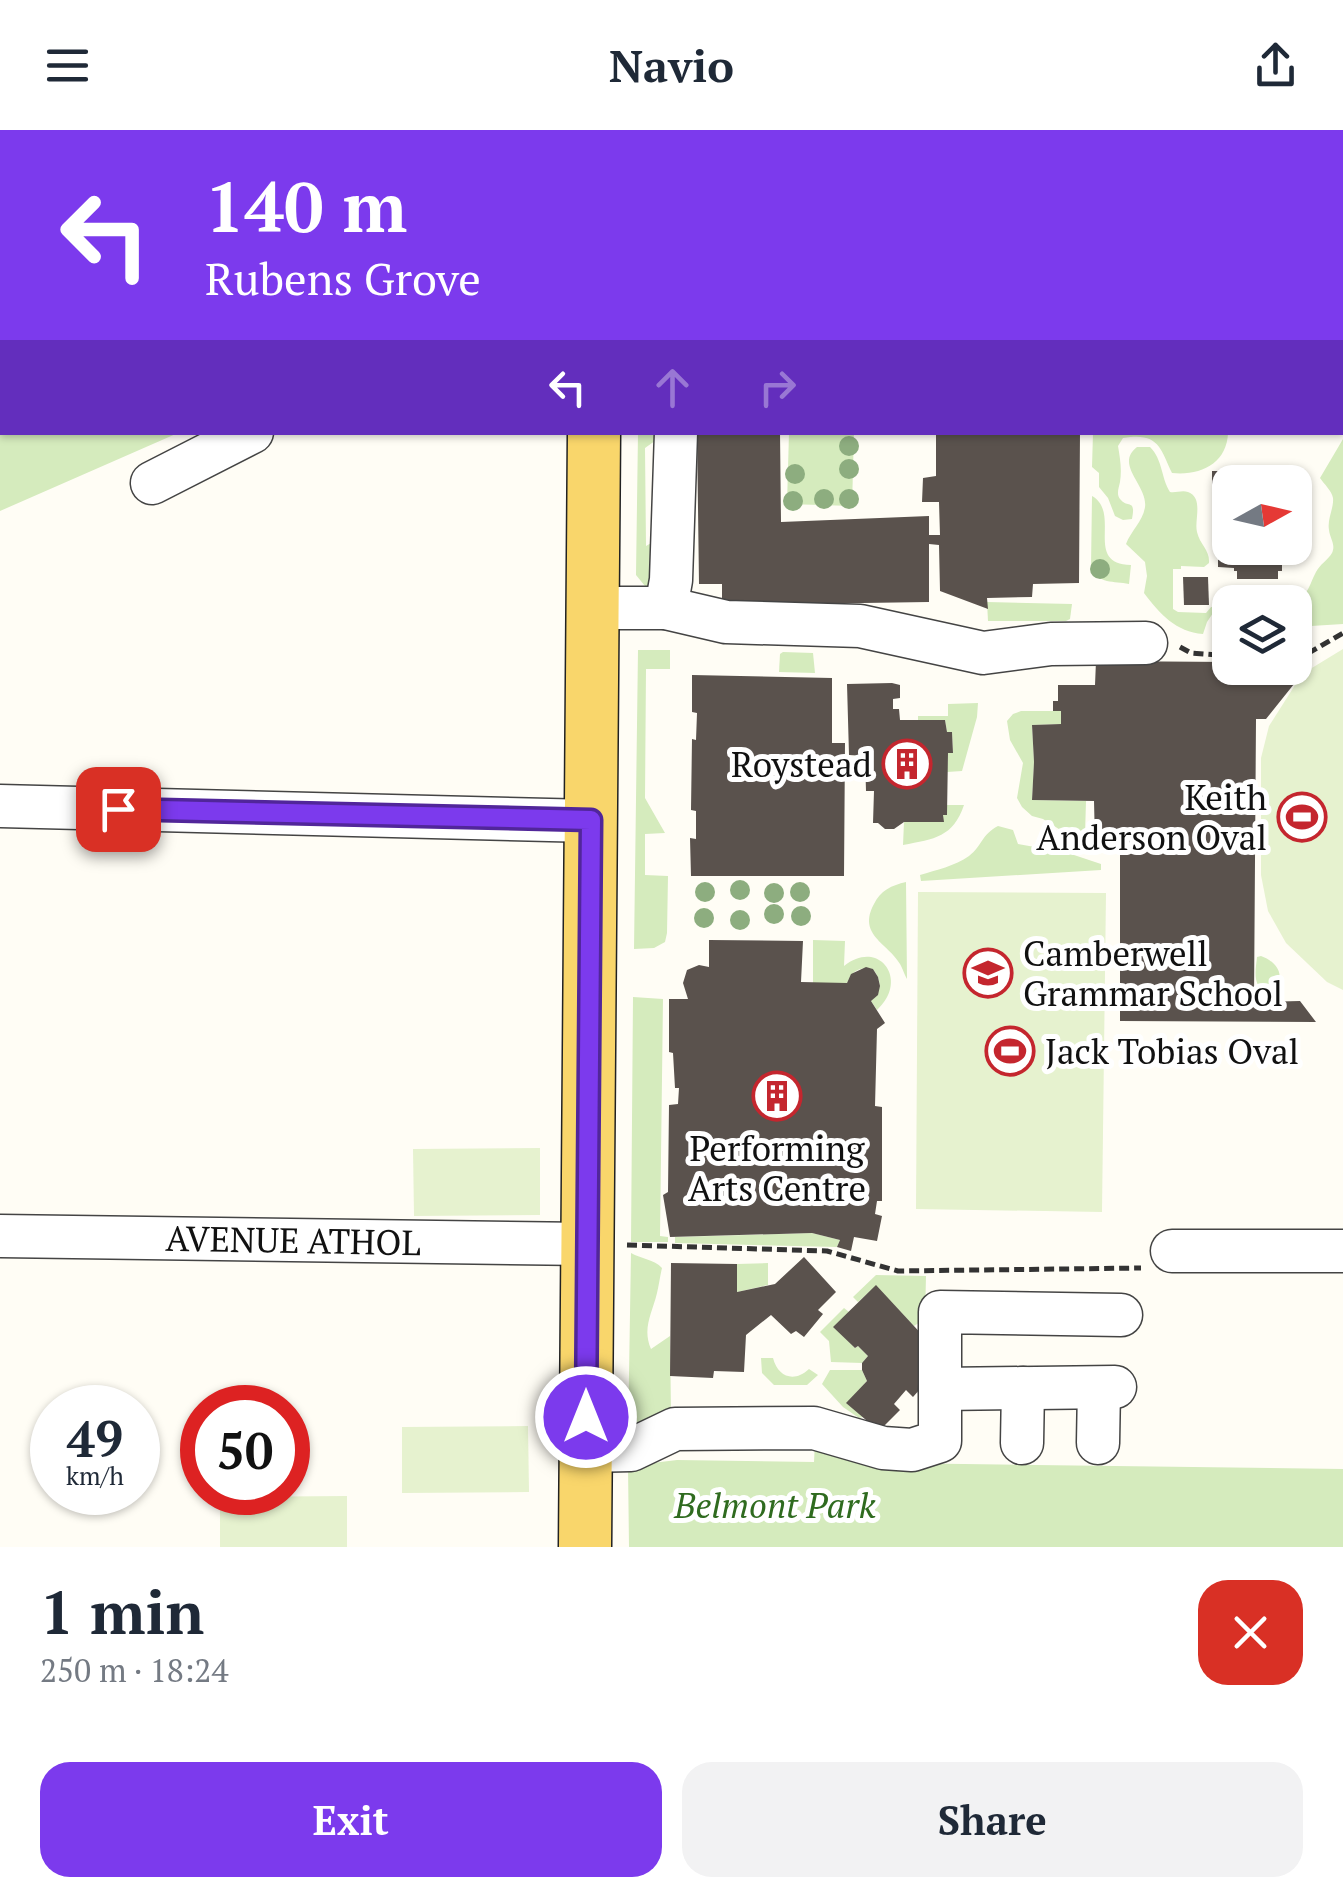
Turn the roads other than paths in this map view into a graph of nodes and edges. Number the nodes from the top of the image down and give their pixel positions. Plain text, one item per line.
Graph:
1 (246, 435) edge
2 (594, 435) edge
3 (676, 435) edge
4 (152, 483) dead end
5 (591, 608) junction
6 (666, 608) junction
7 (1146, 643) dead end
8 (0, 806) edge
9 (591, 820) junction
10 (0, 1236) edge
11 (607, 1244) junction
12 (1172, 1251) road end
13 (1343, 1252) edge
14 (1122, 1315) dead end
15 (1023, 1388) junction
16 (940, 1389) junction
17 (1022, 1443) dead end
18 (1098, 1443) dead end
19 (586, 1452) junction
20 (585, 1547) edge

1 - 4 street
2 - 5 main road
3 - 6 street
5 - 6 street
5 - 9 main road
6 - 7 street
8 - 9 street
9 - 11 main road
10 - 11 street, AVENUE ATHOL
11 - 19 main road
12 - 13 street
14 - 16 street
15 - 16 street
15 - 17 street
15 - 18 street
16 - 19 street
19 - 20 main road

